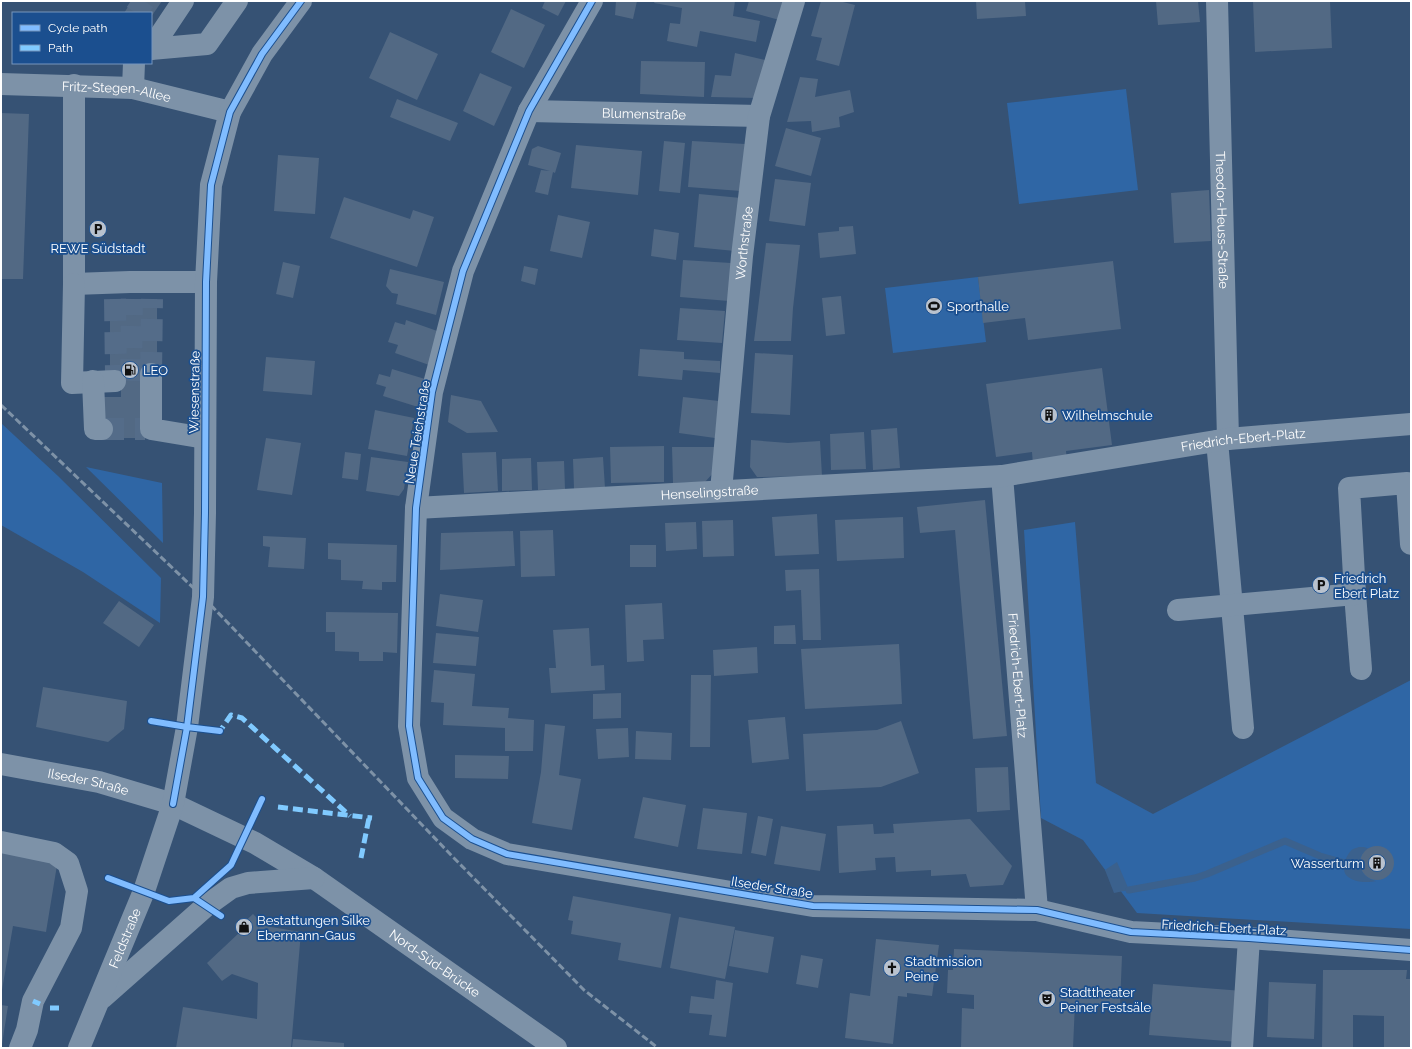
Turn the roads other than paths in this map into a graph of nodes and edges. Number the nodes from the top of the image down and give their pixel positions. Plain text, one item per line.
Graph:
1 (183, 1) edge
2 (238, 1) edge
3 (301, 1) edge
4 (592, 1) edge
5 (794, 1) edge
6 (1217, 1) edge
7 (152, 48) edge
8 (152, 49) edge
9 (134, 64) edge
10 (1, 84) edge
11 (74, 86) junction
12 (133, 88) junction
13 (530, 111) junction
14 (230, 112) junction
15 (759, 116) junction
16 (206, 282) junction
17 (74, 284) junction
18 (117, 379) dead end
19 (148, 379) tunnel mouth
20 (93, 381) junction
21 (1411, 424) edge
22 (102, 429) dead end
23 (205, 438) junction
24 (1223, 440) junction
25 (1002, 476) junction
26 (721, 491) junction
27 (416, 508) junction
28 (1411, 544) edge
29 (1355, 594) junction
30 (1232, 606) junction
31 (1178, 610) dead end
32 (1361, 669) dead end
33 (1243, 728) dead end
34 (1, 764) edge
35 (173, 804) junction
36 (1, 842) edge
37 (507, 854) joint
38 (314, 878) junction
39 (1037, 910) junction
40 (1249, 938) junction
41 (1411, 950) edge
42 (98, 1002) junction
43 (20, 1048) edge
44 (79, 1048) edge
45 (556, 1048) edge
46 (1242, 1048) edge

1 - 7 street
2 - 8 street
3 - 14 street, Wiesenstraße
4 - 13 street, Neue Teichstraße
5 - 15 street, Worthstraße
6 - 24 street, Theodor-Heuss-Straße
9 - 12 street
10 - 11 street, Fritz-Stegen-Allee
11 - 12 street, Fritz-Stegen-Allee
11 - 17 street
12 - 14 street, Fritz-Stegen-Allee
13 - 15 street, Blumenstraße
13 - 27 street, Neue Teichstraße
14 - 16 street, Wiesenstraße
15 - 26 street, Worthstraße
16 - 17 street
16 - 23 street, Wiesenstraße
17 - 20 street
18 - 20 street
19 - 23 street
20 - 22 street
21 - 24 street, Friedrich-Ebert-Platz
23 - 35 street, Wiesenstraße
24 - 25 street, Friedrich-Ebert-Platz
24 - 30 street, Theodor-Heuss-Straße
25 - 26 street, Henselingstraße
25 - 39 street, Friedrich-Ebert-Platz
26 - 27 street, Henselingstraße
27 - 37 street, Neue Teichstraße
28 - 29 street
29 - 30 street
29 - 32 street
30 - 31 street
30 - 33 street, Theodor-Heuss-Straße
34 - 35 street, Ilseder Straße
35 - 38 street, Ilseder Straße
35 - 42 street, Feldstraße
36 - 43 street
37 - 39 street, Ilseder Straße
38 - 42 street
38 - 45 street, Nord-Süd-Brücke
39 - 40 street, Friedrich-Ebert-Platz
40 - 41 street, Friedrich-Ebert-Platz
40 - 46 street
42 - 44 street, Feldstraße

